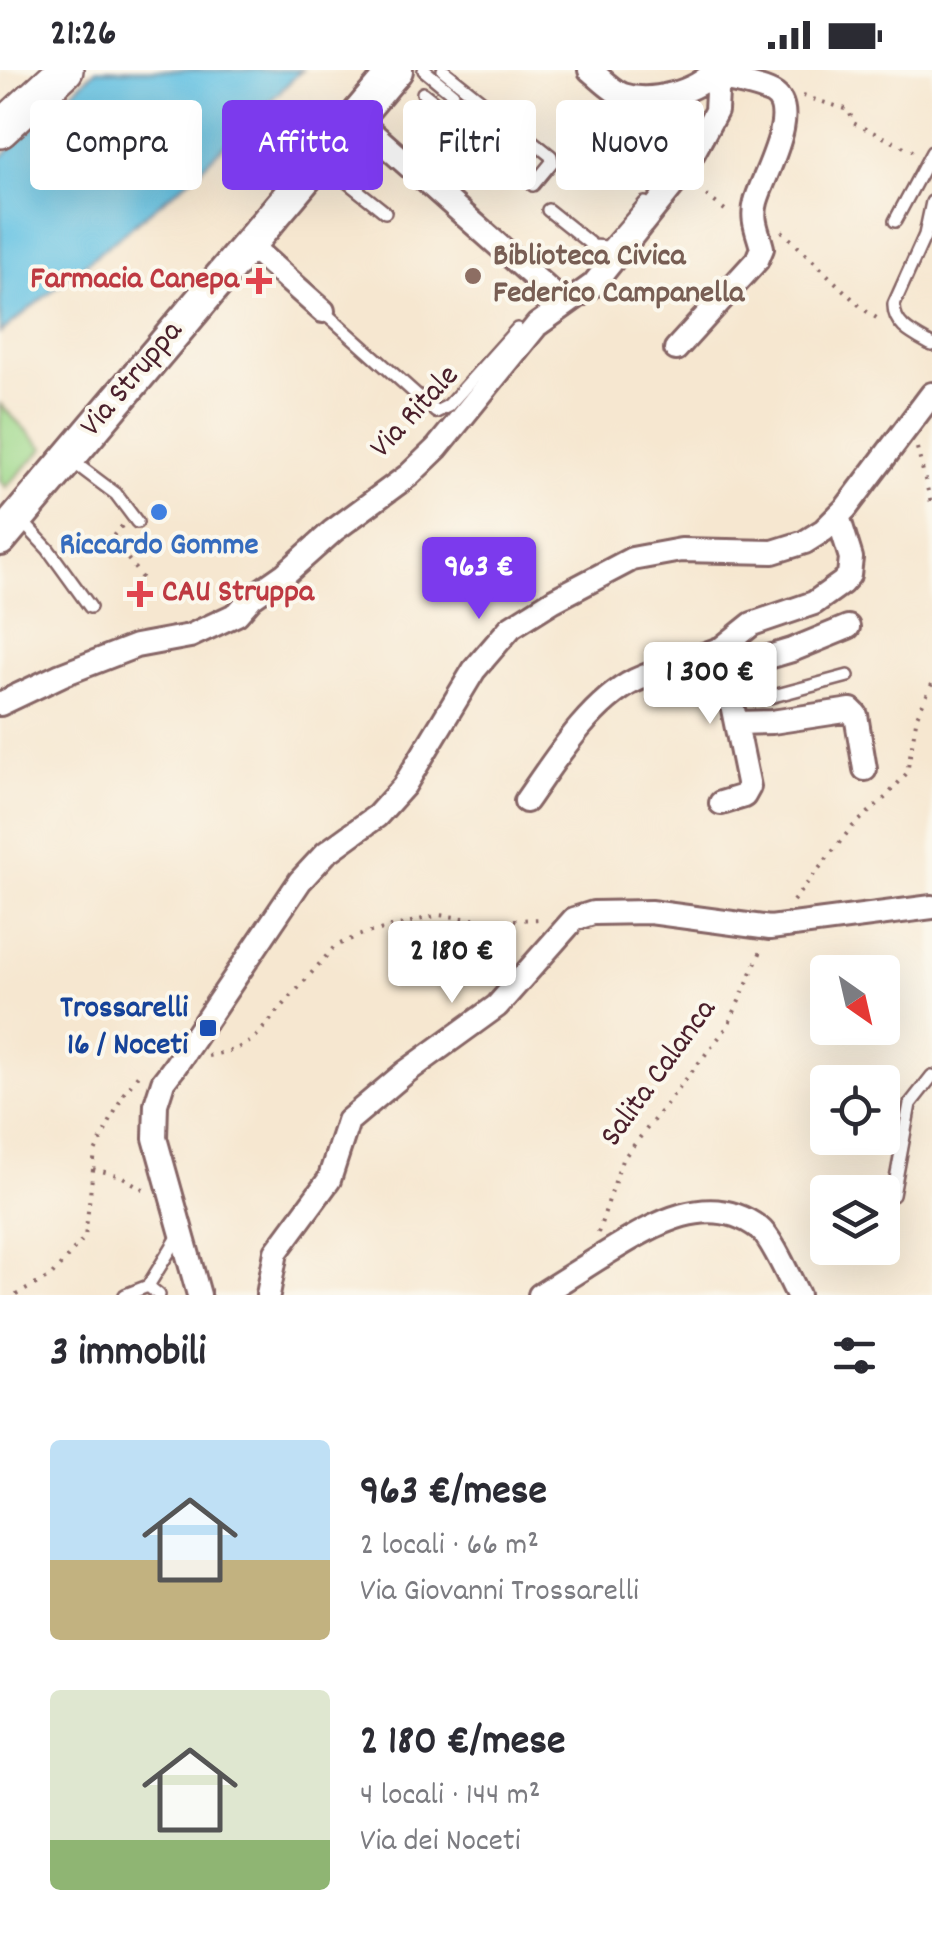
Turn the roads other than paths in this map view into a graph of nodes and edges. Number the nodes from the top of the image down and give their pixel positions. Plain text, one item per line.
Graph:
1 (65, 70) edge
2 (396, 70) edge
3 (424, 70) edge
4 (442, 70) edge
5 (590, 70) edge
6 (713, 73) edge
7 (424, 93) dead end
8 (622, 94) junction
9 (370, 100) edge
10 (433, 100) edge
11 (453, 100) edge
12 (480, 100) edge
13 (629, 100) edge
14 (0, 130) edge
15 (704, 136) edge
16 (383, 144) edge
17 (536, 145) edge
18 (930, 155) edge
19 (536, 183) edge
20 (292, 190) edge
21 (357, 190) edge
22 (658, 190) edge
23 (676, 190) edge
24 (932, 202) edge
25 (548, 210) dead end
26 (385, 212) dead end
27 (895, 221) dead end
28 (247, 243) junction
29 (551, 292) dead end
30 (323, 311) joint
31 (516, 330) dead end
32 (932, 345) edge
33 (676, 349) dead end
34 (932, 394) edge
35 (69, 458) junction
36 (838, 516) junction
37 (135, 518) road end
38 (10, 528) edge
39 (90, 607) dead end
40 (848, 627) dead end
41 (723, 659) junction
42 (848, 676) dead end
43 (815, 684) junction
44 (762, 699) dead end
45 (0, 704) edge
46 (816, 716) junction
47 (736, 724) junction
48 (865, 769) dead end
49 (526, 801) dead end
50 (721, 803) dead end
51 (932, 907) edge
52 (932, 1076) edge
53 (896, 1175) edge
54 (181, 1232) junction
55 (148, 1286) junction
56 (125, 1295) edge
57 (159, 1295) edge
58 (199, 1295) edge
59 (268, 1295) edge
60 (540, 1295) edge
61 (798, 1295) edge

1 - 14 main road
2 - 9 street, Via Struppa
3 - 11 lane
4 - 12 lane
5 - 8 street
6 - 8 street
6 - 15 street, Via Ritale
6 - 33 street
7 - 10 lane
8 - 13 street
16 - 29 street
17 - 19 lane
18 - 27 lane
20 - 28 street, Via Struppa
21 - 26 lane
22 - 25 lane
23 - 45 street, Via Ritale
24 - 32 lane
28 - 30 street
28 - 35 street, Via Struppa
30 - 31 lane
34 - 36 street
35 - 37 lane
35 - 38 street, Via Struppa
36 - 41 street
36 - 54 street
38 - 39 lane, Via Struppa
40 - 41 street
41 - 47 street
41 - 49 street
42 - 43 lane
43 - 44 lane
43 - 46 lane
46 - 47 street
46 - 48 street
47 - 50 street
51 - 59 street
52 - 53 lane
54 - 55 lane
54 - 58 street
55 - 56 lane
55 - 57 lane
60 - 61 street

